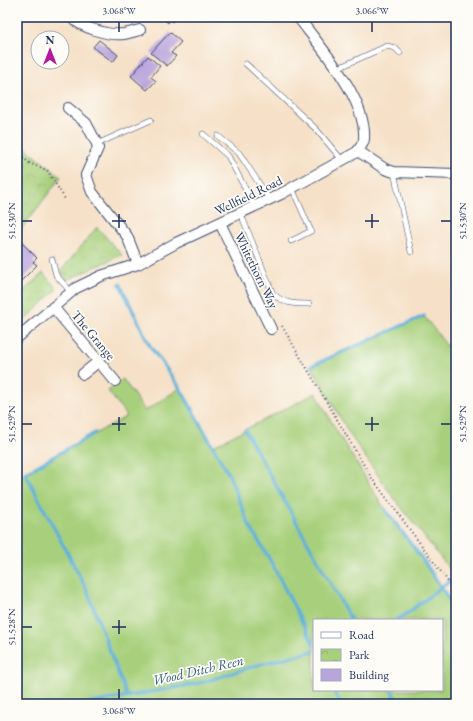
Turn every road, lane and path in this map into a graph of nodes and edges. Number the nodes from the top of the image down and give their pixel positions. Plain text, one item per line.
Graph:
1 (71, 17) edge
2 (298, 17) edge
3 (140, 30) dead end
4 (400, 53) dead end
5 (246, 64) dead end
6 (336, 69) junction
7 (68, 108) dead end
8 (151, 120) dead end
9 (202, 134) dead end
10 (218, 136) dead end
11 (97, 144) junction
12 (358, 151) junction
13 (17, 152) edge
14 (342, 160) junction
15 (394, 172) junction
16 (456, 174) edge
17 (292, 188) junction
18 (64, 199) dead end
19 (270, 200) junction
20 (255, 207) junction
21 (241, 214) junction
22 (220, 223) junction
23 (292, 241) dead end
24 (412, 252) dead end
25 (52, 258) dead end
26 (138, 264) junction
27 (71, 292) junction
28 (309, 304) dead end
29 (53, 307) junction
30 (271, 328) joint
31 (17, 338) edge
32 (99, 361) junction
33 (82, 374) dead end
34 (115, 381) dead end
35 (456, 595) edge

1 - 3 street
2 - 6 street
4 - 6 lane
5 - 14 lane
6 - 12 street
7 - 11 street
8 - 11 lane
9 - 20 lane
10 - 19 lane
11 - 26 street
12 - 14 street, Wellfield Road
12 - 15 street
13 - 18 path
14 - 17 street, Wellfield Road
15 - 16 street
15 - 24 lane
17 - 19 street, Wellfield Road
17 - 23 lane
19 - 20 street, Wellfield Road
20 - 21 street, Wellfield Road
21 - 22 street, Wellfield Road
21 - 28 lane
22 - 26 street, Wellfield Road
22 - 30 street, Whitethorn Way
25 - 27 lane
26 - 27 street, Wellfield Road
27 - 29 street, Wellfield Road
29 - 31 street, Wellfield Road
29 - 32 street, The Grange
30 - 35 path
32 - 33 street
32 - 34 street, The Grange

